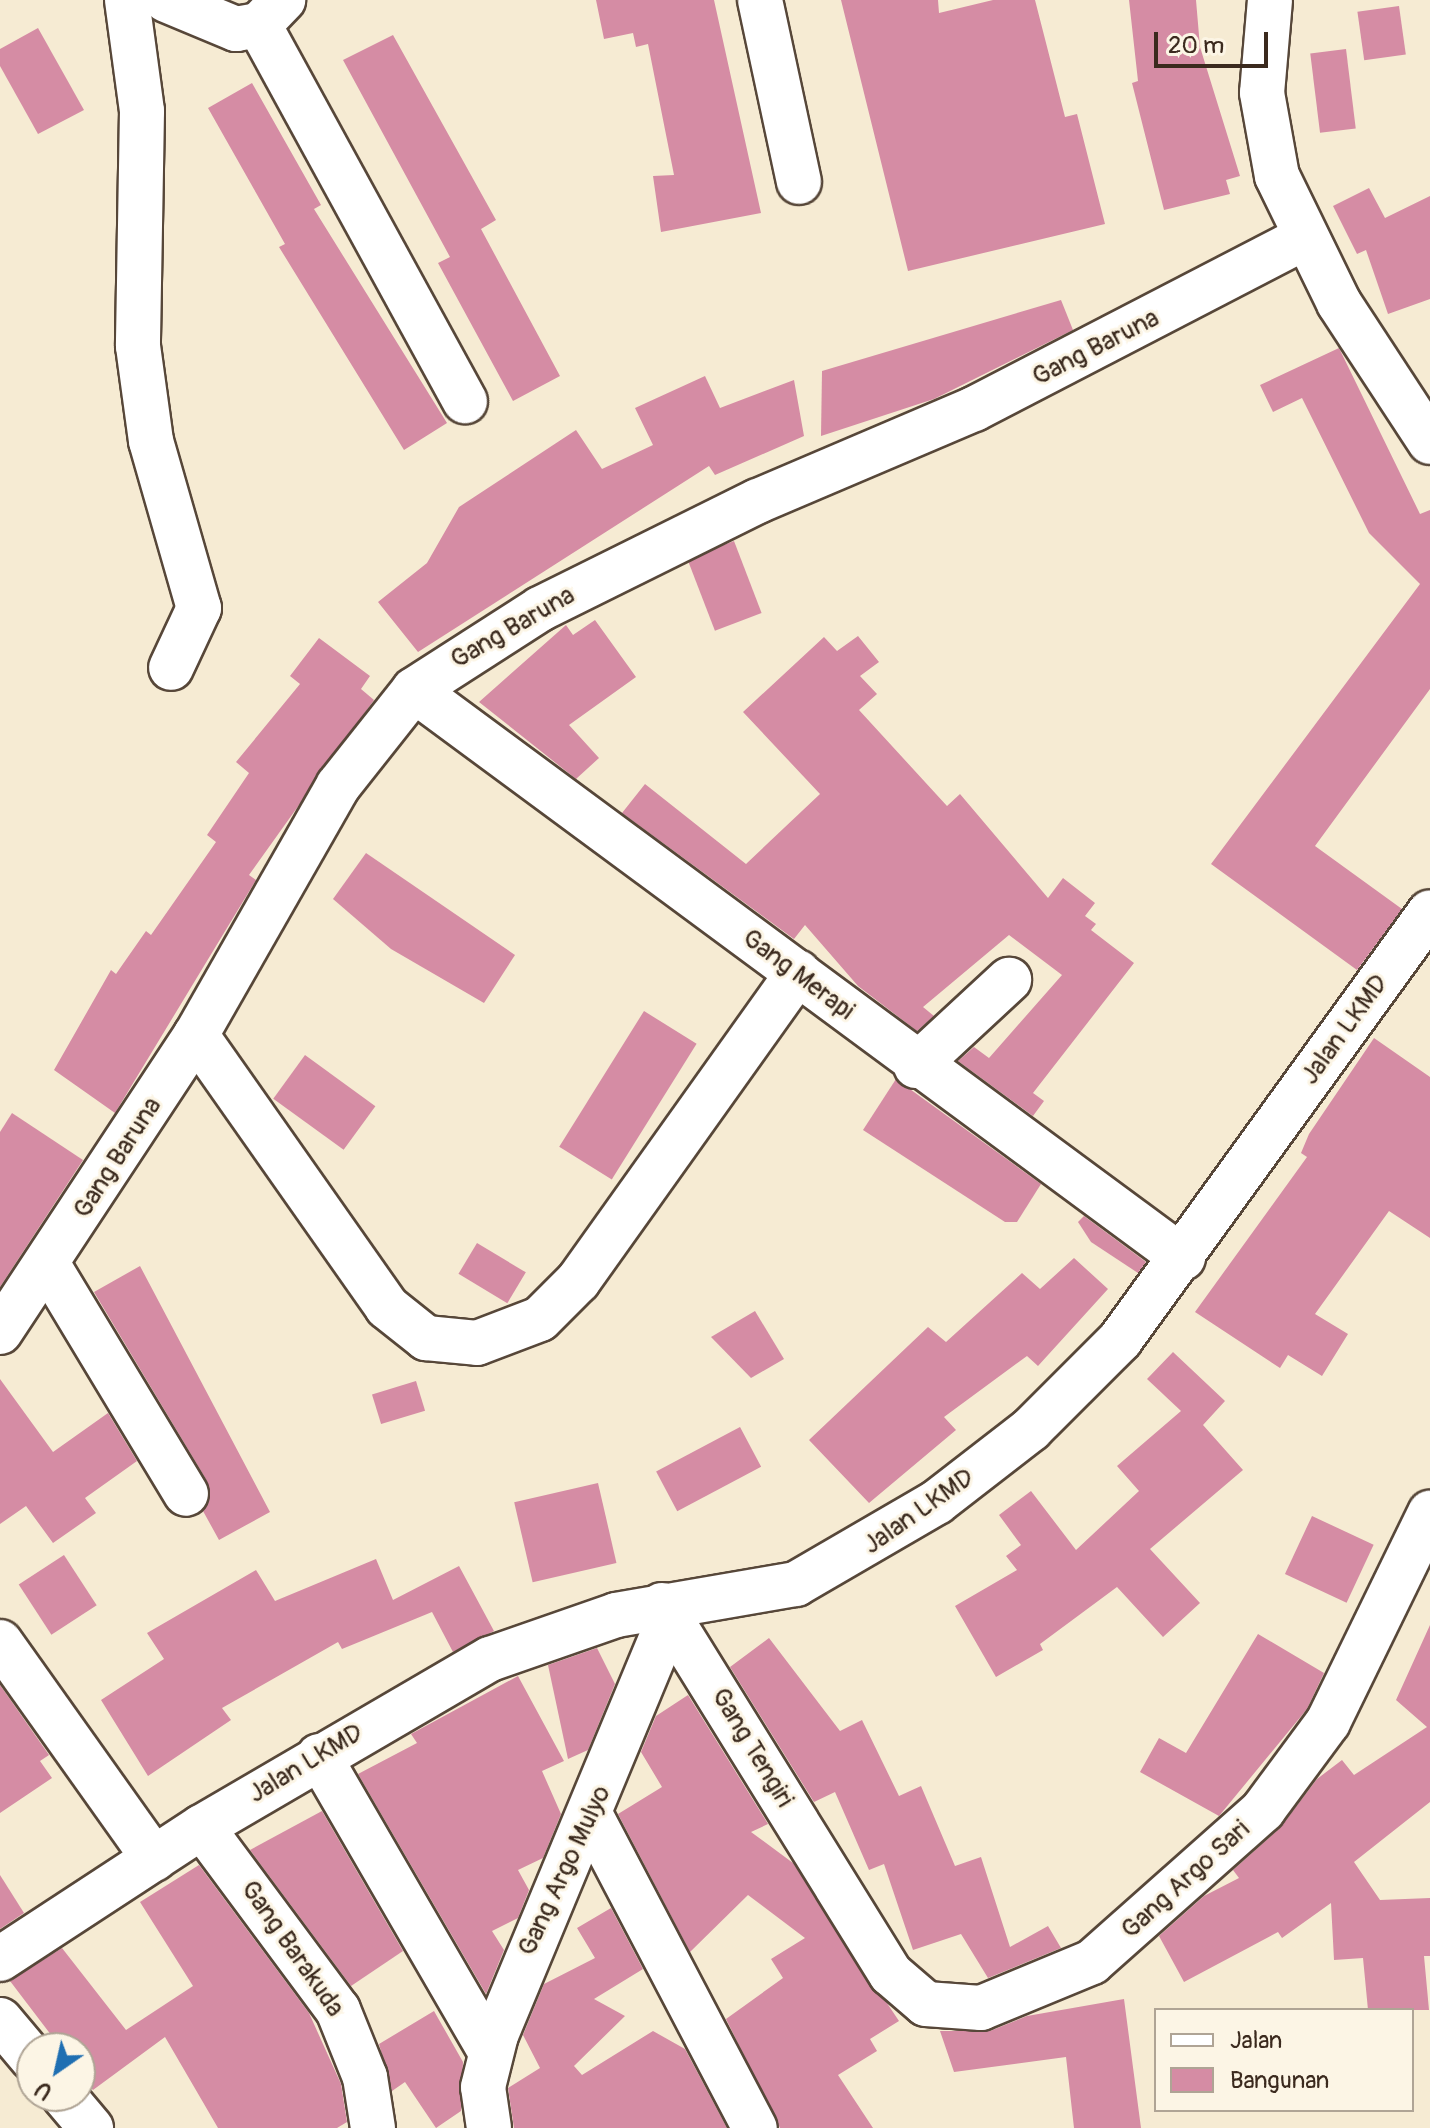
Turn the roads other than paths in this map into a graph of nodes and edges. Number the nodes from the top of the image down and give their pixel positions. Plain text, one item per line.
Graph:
1 (127, 0) edge
2 (166, 0) edge
3 (760, 0) edge
4 (1270, 0) edge
5 (271, 12) edge
6 (799, 182) dead end
7 (1304, 238) junction
8 (465, 401) dead end
9 (1430, 442) edge
10 (171, 668) dead end
11 (414, 690) junction
12 (1430, 912) edge
13 (798, 973) junction
14 (1009, 980) dead end
15 (196, 1035) junction
16 (916, 1066) junction
17 (1183, 1258) junction
18 (48, 1265) junction
19 (0, 1332) edge
20 (186, 1494) dead end
21 (1430, 1513) edge
22 (666, 1612) junction
23 (0, 1642) edge
24 (319, 1756) junction
25 (592, 1818) junction
26 (202, 1827) junction
27 (154, 1859) junction
28 (839, 1891) joint
29 (0, 1959) edge
30 (0, 2020) edge
31 (16, 2039) edge
32 (490, 2051) junction
33 (373, 2128) edge
34 (489, 2128) edge
35 (755, 2128) edge

1 - 10 street
2 - 5 street
3 - 6 street
4 - 7 street
5 - 8 street
7 - 9 street
7 - 11 street, Gang Baruna
11 - 13 street, Gang Merapi
11 - 15 street, Gang Baruna
12 - 17 street, Jalan LKMD
13 - 15 street
13 - 16 street, Gang Merapi
14 - 16 street
15 - 18 street, Gang Baruna
16 - 17 street, Gang Merapi
17 - 22 street, Jalan LKMD
18 - 19 street, Gang Baruna
18 - 20 street
21 - 28 street, Gang Argo Sari
22 - 24 street, Jalan LKMD
22 - 25 street, Gang Argo Mulyo
22 - 28 street, Gang Tengiri
23 - 27 street
24 - 26 street, Jalan LKMD
24 - 32 street
25 - 32 street, Gang Argo Mulyo
25 - 35 street
26 - 27 street, Jalan LKMD
26 - 33 street, Gang Barakuda
27 - 29 street, Jalan LKMD
30 - 31 street
32 - 34 street, Gang Argo Mulyo

